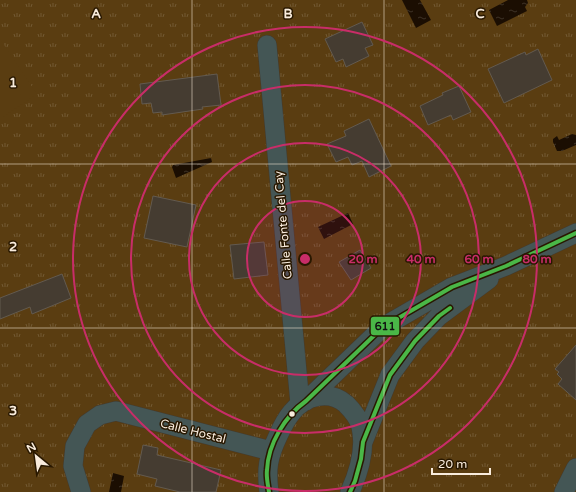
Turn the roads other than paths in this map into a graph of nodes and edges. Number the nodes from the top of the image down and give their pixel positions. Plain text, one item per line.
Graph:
1 (267, 45) dead end
2 (576, 233) edge
3 (506, 266) junction
4 (303, 402) junction
5 (363, 442) junction
6 (271, 451) junction
7 (576, 468) edge
8 (81, 492) edge
9 (269, 492) edge
10 (350, 492) edge
11 (564, 492) edge

1 - 4 street, Calle Fonte del Cay
2 - 3 street
3 - 4 street
3 - 5 street
4 - 5 street
4 - 6 street
5 - 10 street
6 - 8 street, Calle Hostal
6 - 9 street
7 - 11 street

